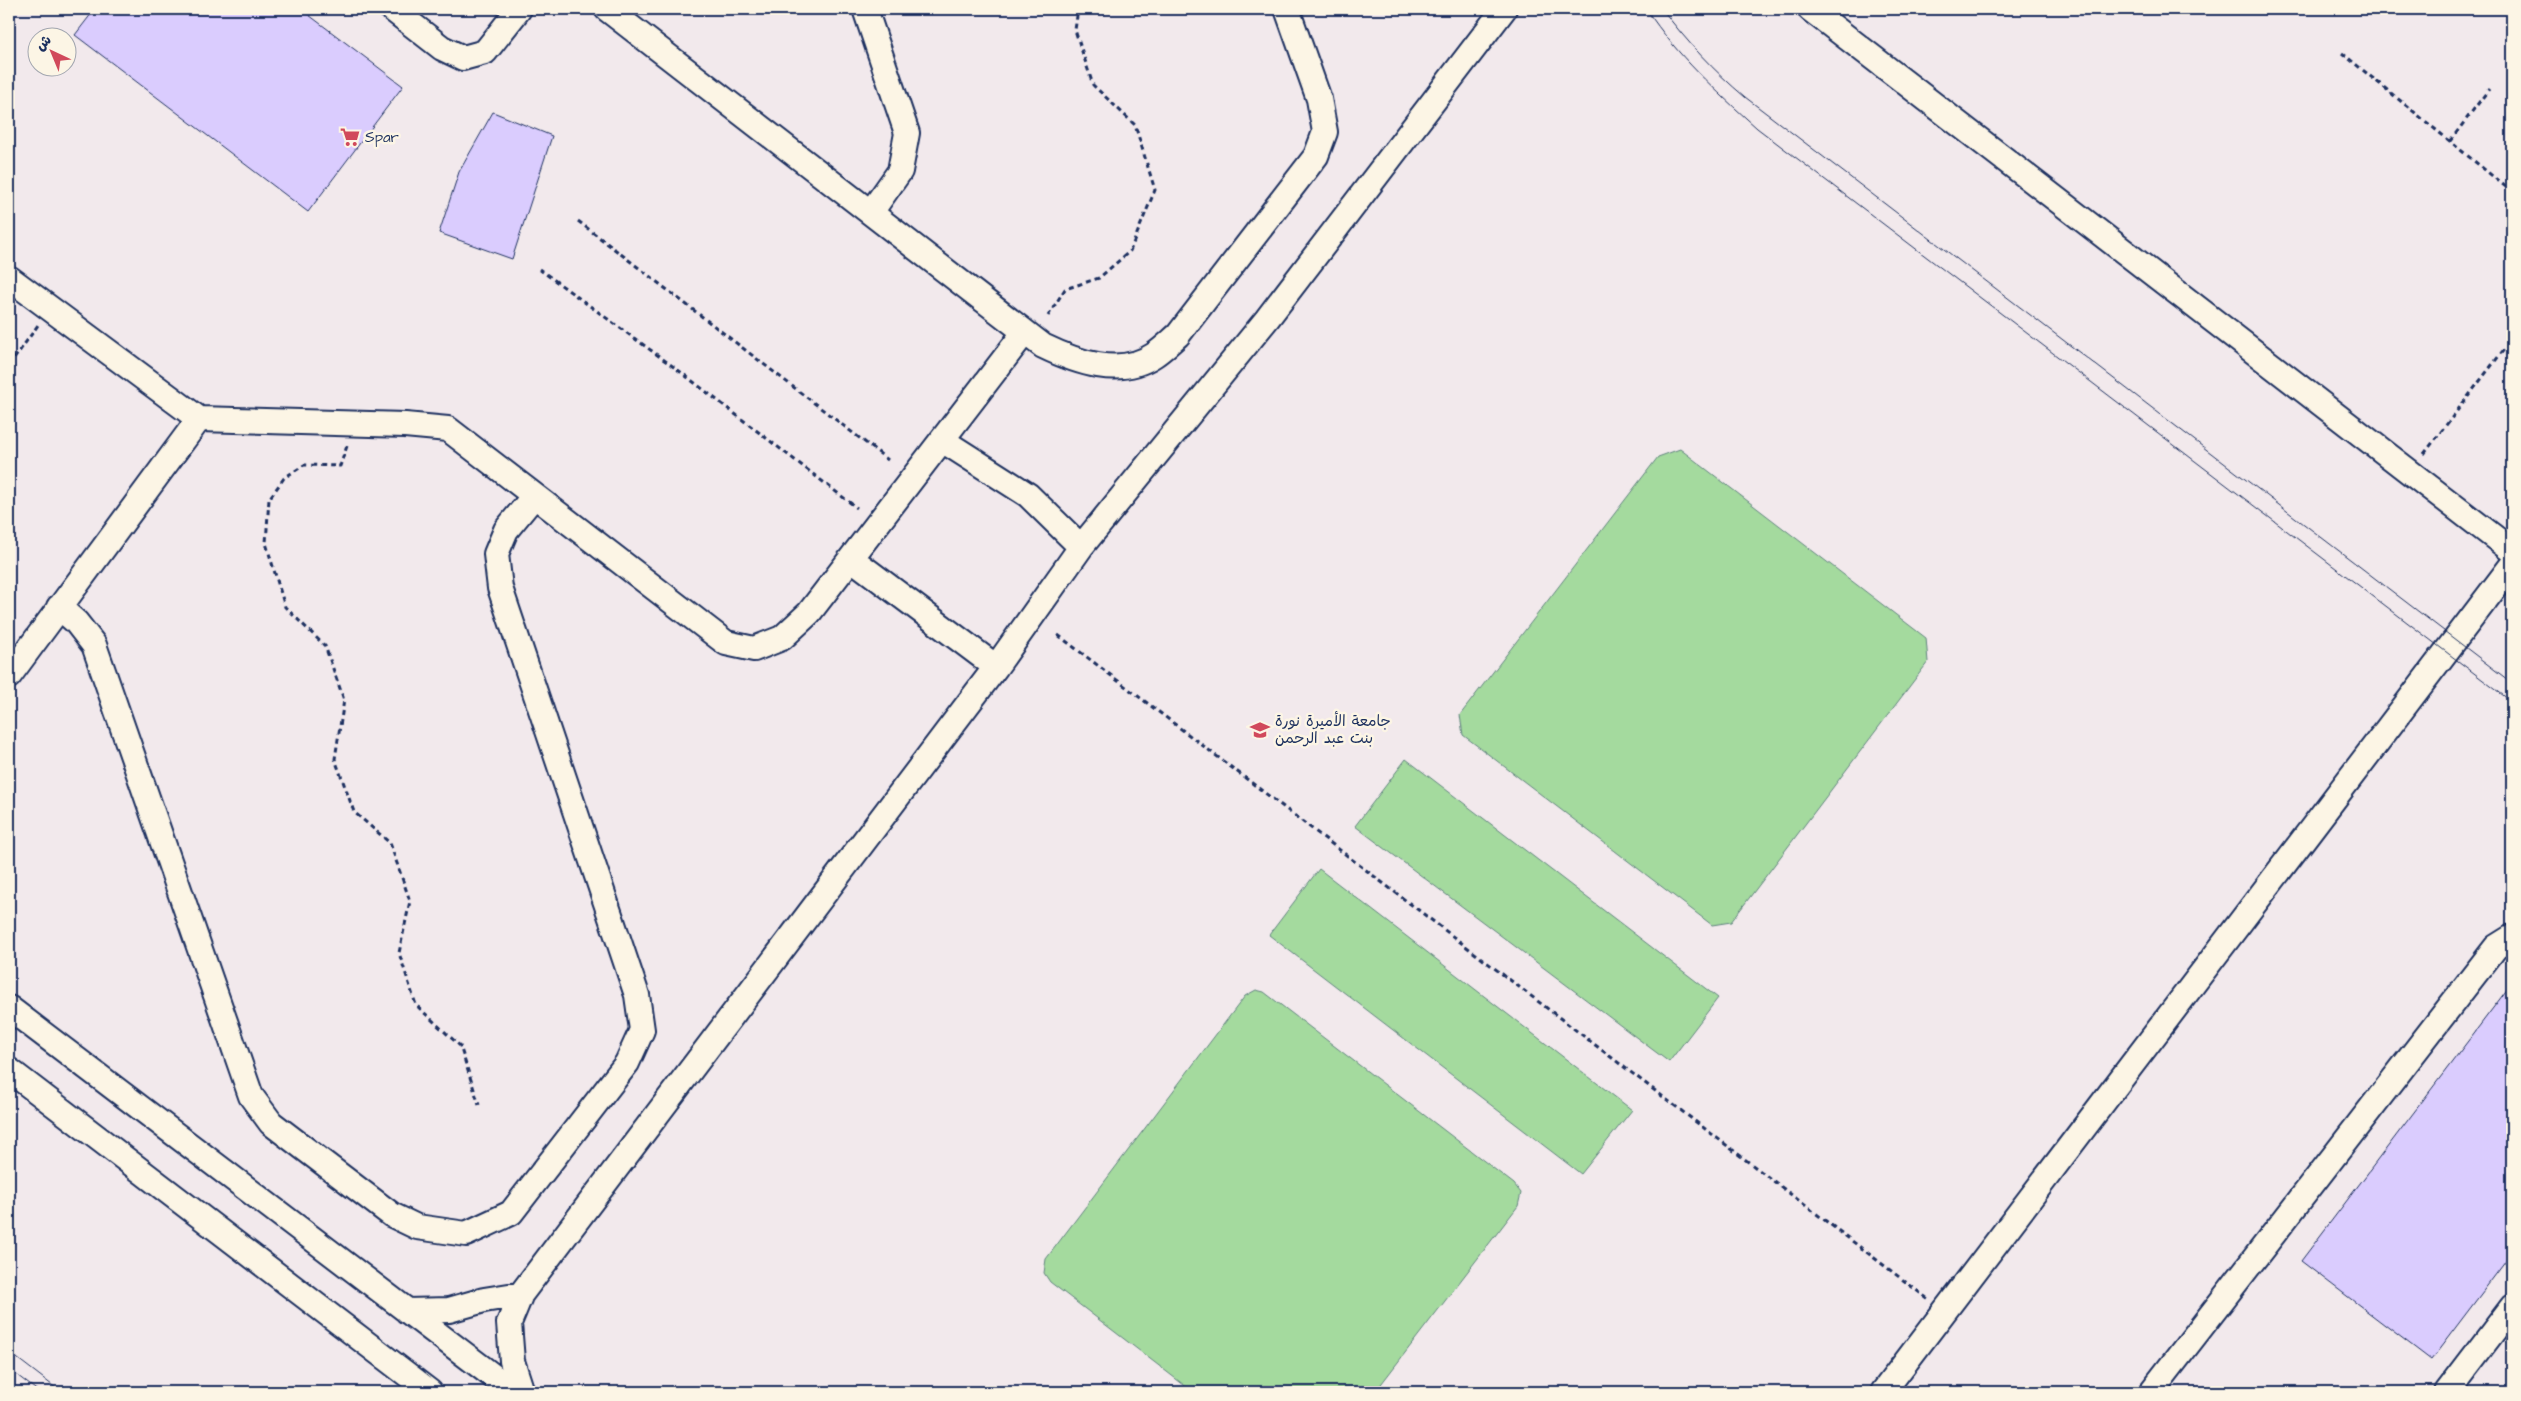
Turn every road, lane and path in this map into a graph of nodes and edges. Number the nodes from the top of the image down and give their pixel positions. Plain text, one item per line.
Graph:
1 (392, 9) edge
2 (519, 9) edge
3 (607, 9) edge
4 (865, 9) edge
5 (1078, 9) edge
6 (1288, 9) edge
7 (1504, 9) edge
8 (1810, 9) edge
9 (2342, 53) dead end
10 (2489, 89) dead end
11 (2450, 141) junction
12 (2512, 192) edge
13 (871, 212) junction
14 (578, 221) dead end
15 (539, 269) dead end
16 (9, 278) edge
17 (1048, 316) dead end
18 (39, 322) dead end
19 (1024, 333) junction
20 (2512, 339) edge
21 (9, 366) edge
22 (199, 419) junction
23 (942, 440) junction
24 (347, 446) dead end
25 (888, 460) dead end
26 (2410, 472) junction
27 (534, 496) junction
28 (857, 508) dead end
29 (1081, 547) junction
30 (2512, 551) edge
31 (852, 559) junction
32 (2512, 565) edge
33 (60, 607) junction
34 (1058, 635) dead end
35 (996, 667) junction
36 (9, 676) edge
37 (2512, 938) edge
38 (9, 1008) edge
39 (9, 1070) edge
40 (479, 1105) dead end
41 (521, 1294) junction
42 (2512, 1307) edge
43 (407, 1311) junction
44 (1945, 1312) junction
45 (430, 1392) edge
46 (514, 1392) edge
47 (522, 1392) edge
48 (1883, 1392) edge
49 (2151, 1392) edge
50 (2447, 1392) edge

1 - 2 street
3 - 13 street
4 - 13 street
5 - 17 path
6 - 19 street
7 - 29 street
8 - 26 street
9 - 11 path
10 - 11 path
11 - 12 path
13 - 19 street
14 - 25 path
15 - 28 path
16 - 22 street
18 - 21 path
19 - 23 street
20 - 26 path
22 - 27 street
22 - 33 street
23 - 29 street
23 - 31 street
24 - 40 path
26 - 30 street
27 - 31 street
27 - 33 street
29 - 35 street
31 - 35 street
32 - 44 street
33 - 36 street
34 - 44 path
35 - 41 street
37 - 49 street
38 - 43 street
39 - 45 street
41 - 43 street
41 - 47 street
42 - 50 street
43 - 46 street
44 - 48 street

